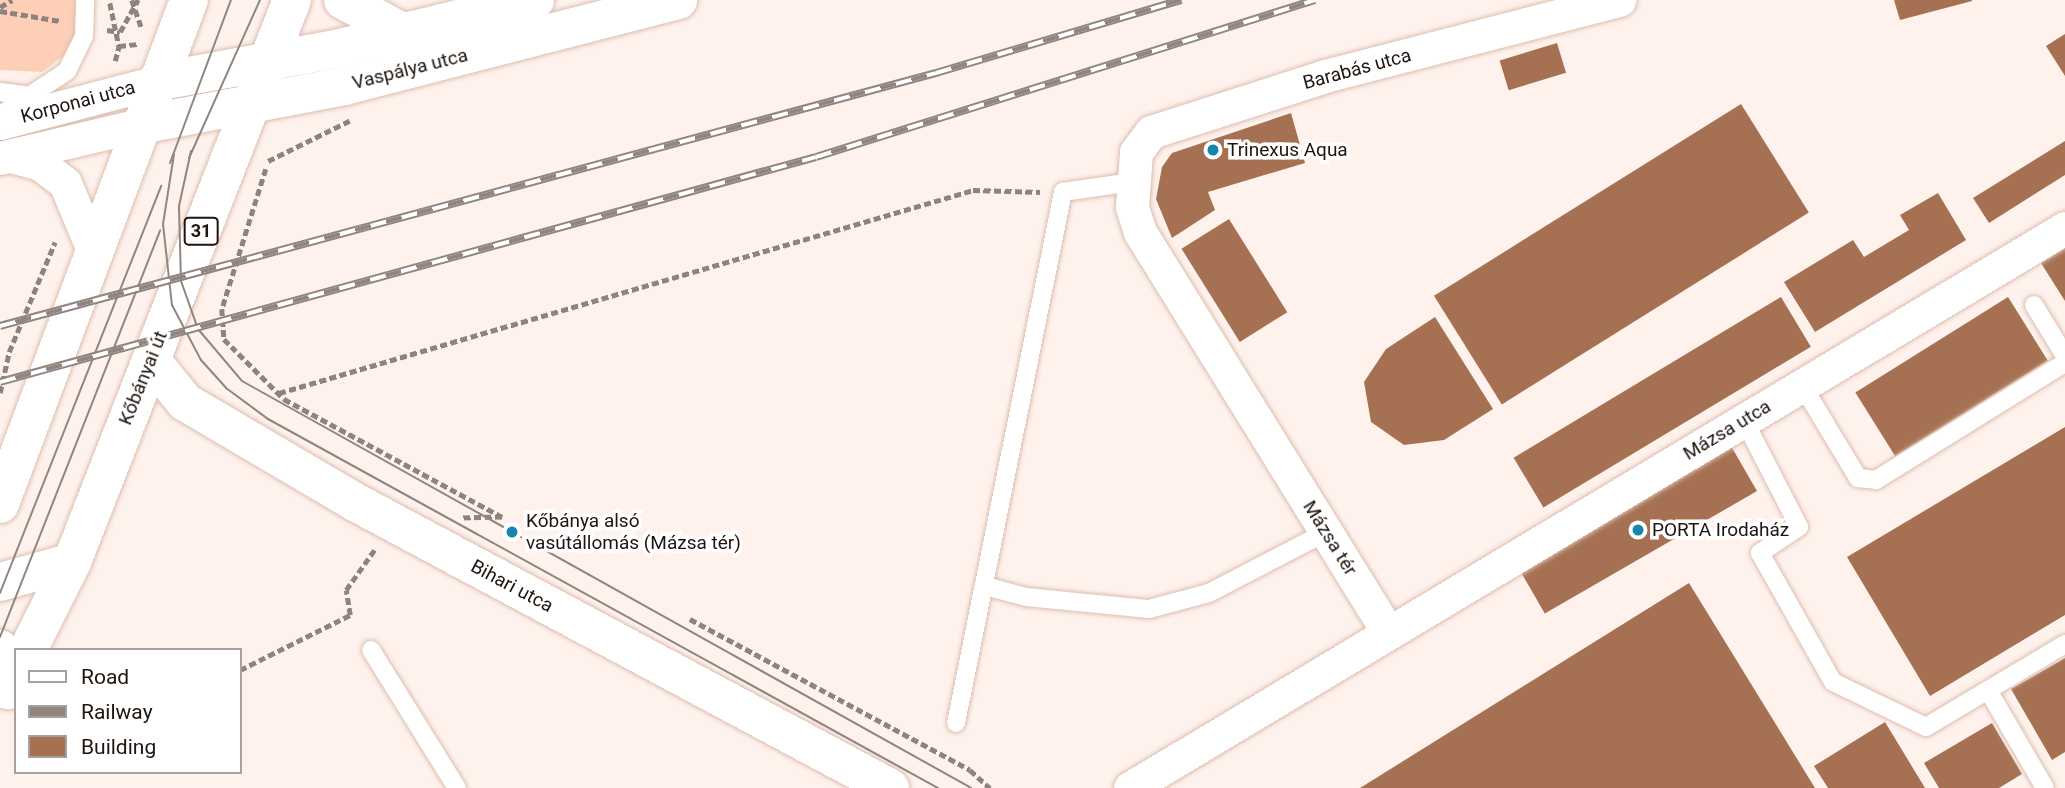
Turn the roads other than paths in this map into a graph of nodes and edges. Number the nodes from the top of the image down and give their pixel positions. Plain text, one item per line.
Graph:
1 (85, 0) edge
2 (292, 0) edge
3 (343, 0) edge
4 (535, 0) edge
5 (678, 0) edge
6 (1619, 0) edge
7 (187, 1) edge
8 (404, 33) junction
9 (268, 62) junction
10 (156, 82) junction
11 (0, 92) edge
12 (29, 96) junction
13 (79, 101) junction
14 (251, 102) junction
15 (0, 116) edge
16 (0, 123) edge
17 (139, 125) junction
18 (6, 157) edge
19 (1132, 182) junction
20 (2065, 228) edge
21 (93, 250) junction
22 (2034, 305) dead end
23 (2065, 356) edge
24 (56, 358) junction
25 (150, 360) junction
26 (2065, 363) edge
27 (1802, 385) junction
28 (1744, 420) junction
29 (0, 444) edge
30 (0, 504) edge
31 (1326, 532) junction
32 (72, 562) junction
33 (0, 582) edge
34 (985, 586) junction
35 (1388, 632) junction
36 (2065, 644) edge
37 (29, 648) edge
38 (0, 649) edge
39 (371, 650) dead end
40 (1988, 690) junction
41 (8, 691) edge
42 (956, 723) dead end
43 (457, 788) edge
44 (890, 788) edge
45 (1130, 788) edge
46 (2045, 788) edge

1 - 12 lane
2 - 9 main road, 31
3 - 8 main road
4 - 8 main road, Vaspálya utca
5 - 14 main road, Vaspálya utca
6 - 19 street, Barabás utca
7 - 10 main road
8 - 9 main road, Vaspálya utca
9 - 10 main road, Vaspálya utca
9 - 14 main road, 31
10 - 13 street, Korponai utca
10 - 17 main road
11 - 12 lane
12 - 13 lane
12 - 15 lane
13 - 16 street, Korponai utca
14 - 17 main road, Vaspálya utca
14 - 25 main road, Kőbányai út / 31
17 - 18 street, Korponai utca
17 - 21 main road
18 - 21 street, Korponai utca
19 - 31 street, Mázsa tér
19 - 34 lane
20 - 27 street, Mázsa utca
21 - 24 main road
22 - 23 lane
24 - 29 main road
24 - 30 main road
25 - 32 main road, Kőbányai út / 31
25 - 44 main road, Bihari utca
26 - 27 lane
27 - 28 street, Mázsa utca
28 - 35 street, Mázsa utca
28 - 40 lane
31 - 34 lane
31 - 35 street, Mázsa tér
32 - 33 main road
32 - 37 main road, Kőbányai út / 31
34 - 42 lane
35 - 45 street
36 - 40 lane
38 - 41 main road
39 - 43 lane
40 - 46 lane

